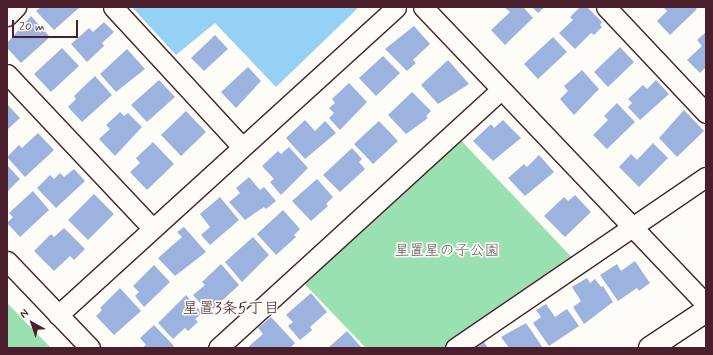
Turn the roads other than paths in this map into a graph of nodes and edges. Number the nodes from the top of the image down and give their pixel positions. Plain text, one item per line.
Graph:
1 (16, 7) edge
2 (113, 7) edge
3 (396, 7) edge
4 (423, 7) edge
5 (606, 7) edge
6 (7, 16) edge
7 (7, 74) edge
8 (501, 90) junction
9 (706, 113) edge
10 (242, 147) junction
11 (706, 177) edge
12 (152, 228) junction
13 (632, 228) junction
14 (7, 261) edge
15 (706, 304) edge
16 (706, 311) edge
17 (58, 315) junction
18 (90, 348) edge
19 (218, 348) edge
20 (456, 348) edge
21 (650, 348) edge

1 - 6 street
2 - 10 street
3 - 10 street
4 - 8 street
5 - 9 street
7 - 12 street
8 - 13 street
8 - 19 street
10 - 12 street
11 - 13 street
12 - 17 street
13 - 15 street
13 - 20 street
14 - 17 street
16 - 21 street
17 - 18 street

